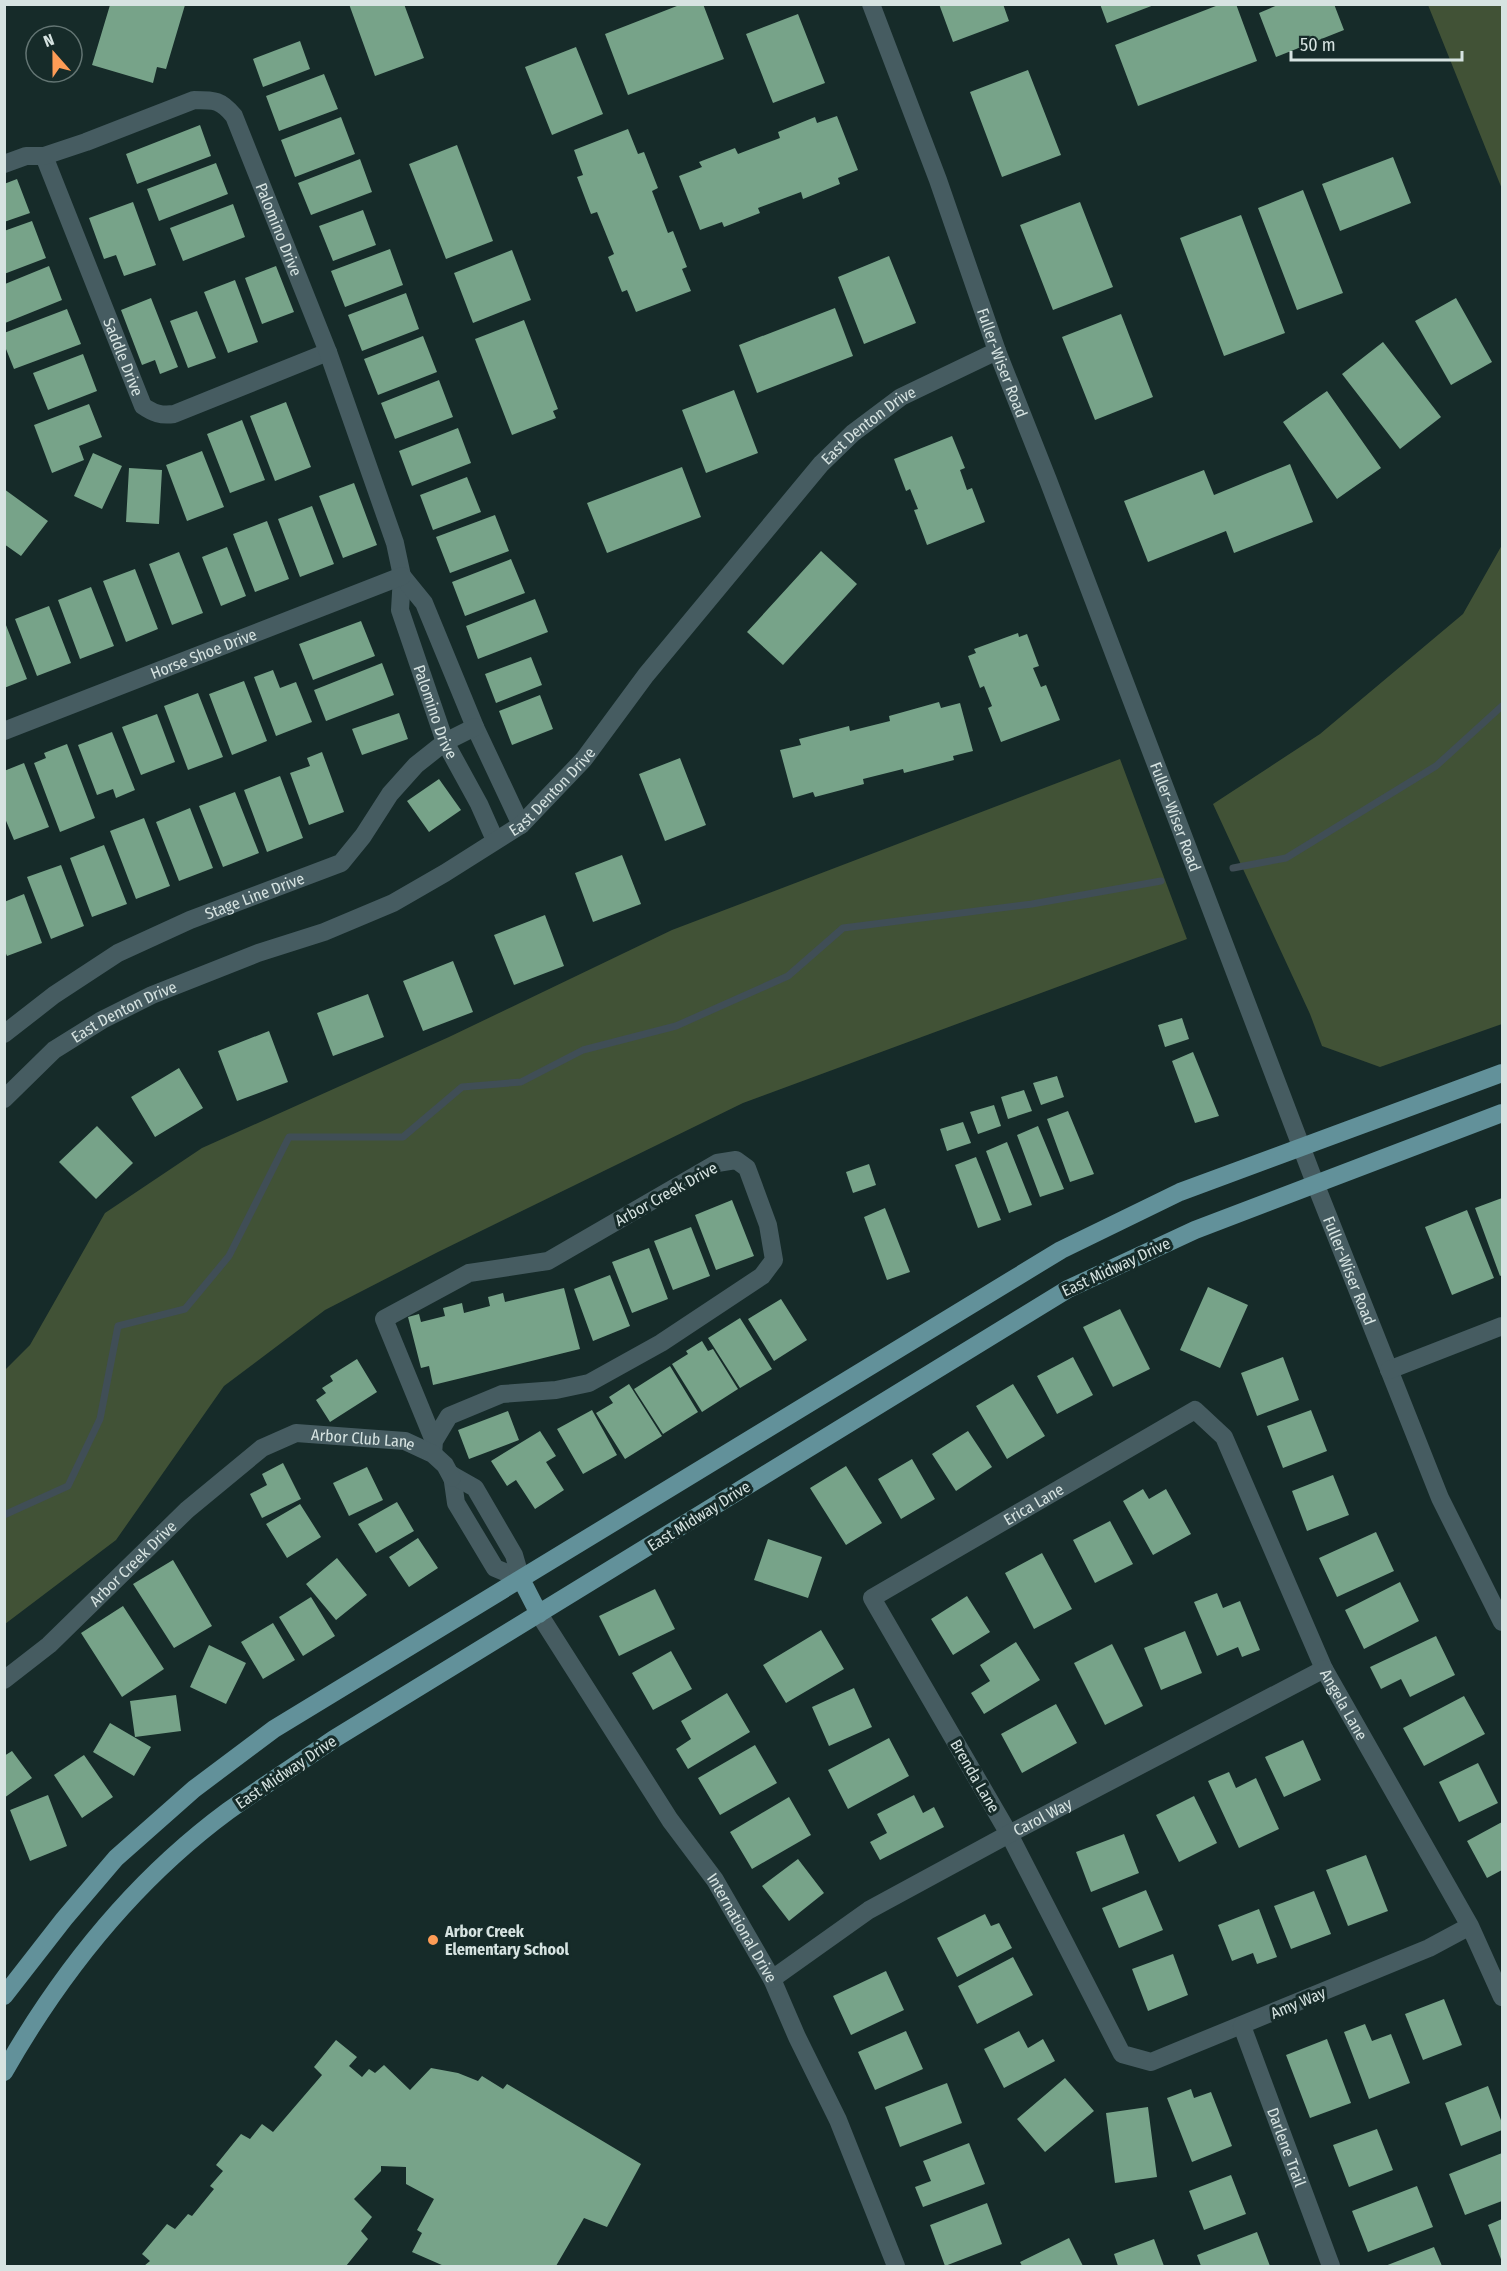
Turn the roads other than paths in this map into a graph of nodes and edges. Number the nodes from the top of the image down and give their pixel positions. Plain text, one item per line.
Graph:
1 (872, 4) edge
2 (44, 156) junction
3 (4, 164) edge
4 (997, 351) junction
5 (328, 352) junction
6 (402, 576) junction
7 (475, 727) junction
8 (4, 731) edge
9 (445, 742) junction
10 (521, 825) junction
11 (495, 840) junction
12 (4, 1034) edge
13 (1503, 1073) edge
14 (4, 1099) edge
15 (1503, 1113) edge
16 (1302, 1146) junction
17 (1315, 1183) junction
18 (1503, 1326) edge
19 (1389, 1370) junction
20 (1195, 1410) joint
21 (262, 1448) joint
22 (433, 1448) junction
23 (521, 1579) junction
24 (872, 1598) joint
25 (539, 1614) junction
26 (1503, 1622) edge
27 (1324, 1669) junction
28 (4, 1680) edge
29 (1009, 1834) junction
30 (1470, 1926) junction
31 (772, 1979) junction
32 (4, 1996) edge
33 (1503, 1997) edge
34 (1242, 2026) junction
35 (1122, 2054) joint
36 (4, 2072) edge
37 (896, 2266) edge
38 (1331, 2266) edge

1 - 4 street, Fuller-Wiser Road
2 - 3 street, Palomino Drive
2 - 5 street, Palomino Drive
2 - 5 street, Saddle Drive
4 - 10 street, East Denton Drive
4 - 16 street, Fuller-Wiser Road
5 - 6 street, Palomino Drive
6 - 7 street, Palomino Drive
6 - 8 street, Horse Shoe Drive
6 - 9 street, Palomino Drive
7 - 9 street, Stage Line Drive
7 - 10 street, Palomino Drive
9 - 11 street, Palomino Drive
9 - 12 street, Stage Line Drive
10 - 11 street, East Denton Drive
11 - 14 street, East Denton Drive
13 - 16 main road
15 - 17 main road, East Midway Drive
16 - 17 street, Fuller-Wiser Road
16 - 23 main road
17 - 19 street, Fuller-Wiser Road
17 - 25 main road, East Midway Drive
18 - 19 street
19 - 26 street, Fuller-Wiser Road
20 - 24 street, Erica Lane
20 - 27 street, Angela Lane
21 - 22 street, Arbor Club Lane
21 - 28 street, Arbor Creek Drive
22 - 22 street, Arbor Creek Drive
22 - 23 street, Arbor Club Lane
23 - 25 main road
23 - 32 main road
24 - 29 street, Brenda Lane
25 - 31 street, International Drive
25 - 36 main road, East Midway Drive
27 - 29 street, Carol Way
27 - 30 street, Angela Lane
29 - 31 street, Carol Way
29 - 35 street, Brenda Lane
30 - 33 street, Angela Lane
30 - 34 street, Amy Way
31 - 37 street, International Drive
34 - 35 street, Amy Way
34 - 38 street, Darlene Trail

